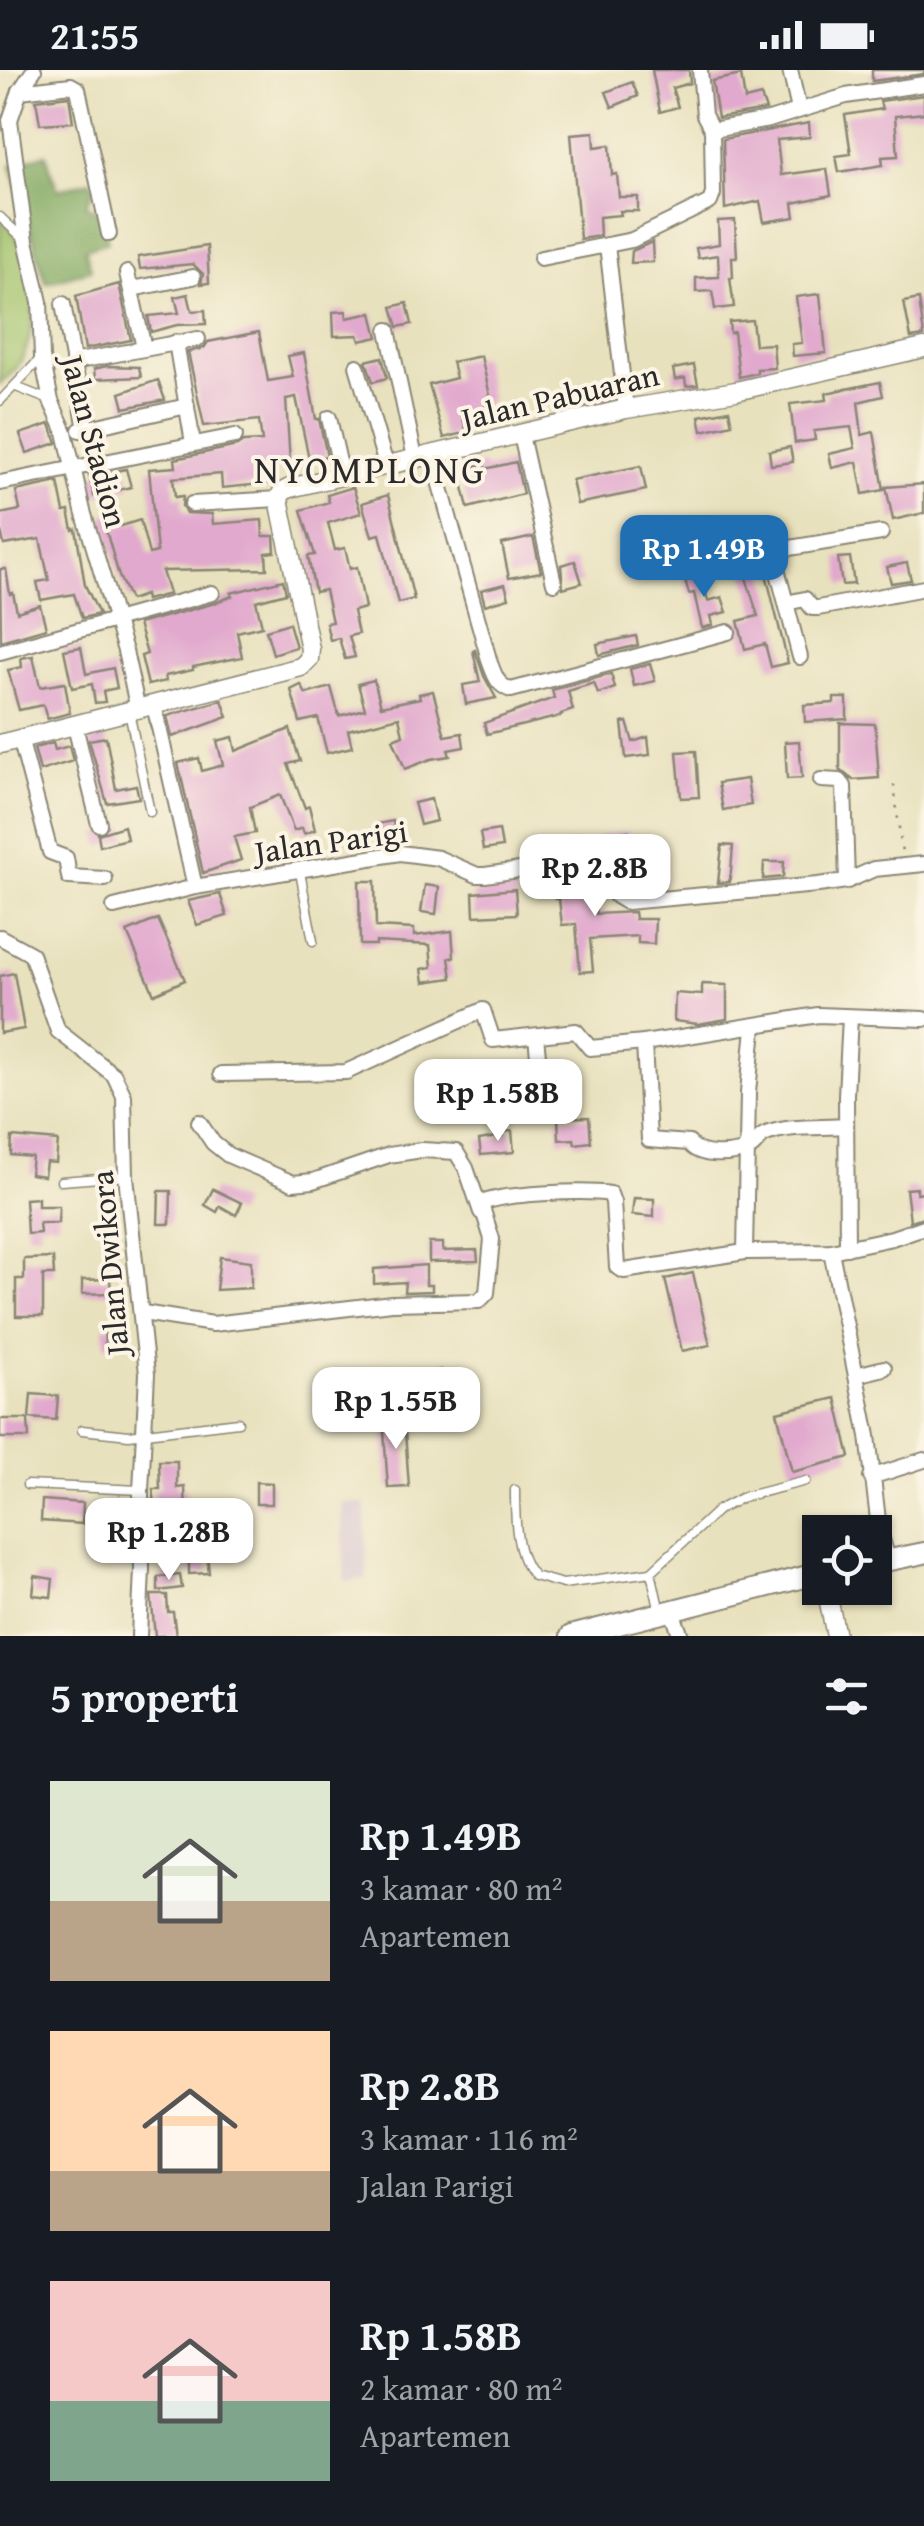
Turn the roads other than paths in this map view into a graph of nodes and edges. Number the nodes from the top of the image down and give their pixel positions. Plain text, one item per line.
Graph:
1 (34, 70) edge
2 (700, 70) edge
3 (790, 70) edge
4 (924, 84) edge
5 (20, 91) junction
6 (799, 110) junction
7 (712, 130) junction
8 (0, 217) edge
9 (110, 234) dead end
10 (26, 242) junction
11 (607, 245) junction
12 (541, 258) dead end
13 (127, 273) dead end
14 (193, 277) dead end
15 (132, 289) junction
16 (64, 304) dead end
17 (388, 330) dead end
18 (198, 339) dead end
19 (176, 342) junction
20 (144, 348) junction
21 (924, 348) edge
22 (42, 357) junction
23 (73, 362) junction
24 (358, 366) dead end
25 (16, 387) junction
26 (0, 401) edge
27 (52, 401) junction
28 (187, 406) junction
29 (626, 409) junction
30 (329, 418) dead end
31 (86, 428) junction
32 (65, 432) junction
33 (521, 435) junction
34 (235, 436) dead end
35 (193, 442) junction
36 (424, 457) junction
37 (386, 465) junction
38 (76, 469) junction
39 (342, 475) junction
40 (0, 483) edge
41 (279, 500) junction
42 (192, 504) dead end
43 (881, 533) dead end
44 (772, 550) junction
45 (734, 557) dead end
46 (554, 583) dead end
47 (924, 588) edge
48 (212, 593) dead end
49 (786, 603) junction
50 (116, 619) junction
51 (728, 632) dead end
52 (0, 652) edge
53 (800, 658) dead end
54 (140, 709) junction
55 (75, 726) junction
56 (20, 738) junction
57 (0, 744) edge
58 (820, 780) dead end
59 (150, 812) dead end
60 (98, 824) dead end
61 (924, 864) edge
62 (300, 872) junction
63 (104, 879) dead end
64 (194, 881) junction
65 (847, 881) junction
66 (114, 907) dead end
67 (0, 938) edge
68 (313, 941) dead end
69 (850, 1018) junction
70 (924, 1019) edge
71 (754, 1026) junction
72 (536, 1036) junction
73 (644, 1043) junction
74 (221, 1074) dead end
75 (542, 1096) dead end
76 (199, 1122) dead end
77 (846, 1126) junction
78 (747, 1150) junction
79 (126, 1176) junction
80 (61, 1182) dead end
81 (483, 1216) junction
82 (924, 1227) edge
83 (847, 1248) junction
84 (831, 1251) junction
85 (745, 1252) junction
86 (143, 1314) junction
87 (884, 1368) dead end
88 (856, 1376) junction
89 (238, 1422) dead end
90 (82, 1430) dead end
91 (145, 1433) junction
92 (924, 1460) edge
93 (870, 1477) junction
94 (806, 1481) dead end
95 (27, 1485) dead end
96 (140, 1490) junction
97 (515, 1490) dead end
98 (877, 1515) edge
99 (924, 1553) edge
100 (892, 1560) edge
101 (651, 1572) junction
102 (802, 1577) edge
103 (830, 1605) edge
104 (666, 1610) junction
105 (579, 1635) edge
106 (139, 1636) edge
107 (681, 1636) edge
108 (836, 1636) edge

1 - 5 street, Jalan Stadion
2 - 7 street
3 - 6 street
4 - 6 street
5 - 9 street
5 - 10 street, Jalan Stadion
6 - 7 street
7 - 11 street
8 - 10 lane
10 - 22 street, Jalan Stadion
11 - 12 street
11 - 29 street
13 - 15 street
14 - 15 street
15 - 20 street
16 - 23 street
17 - 36 street
18 - 19 street
19 - 20 street
19 - 28 street
20 - 23 street
21 - 29 street, Jalan Pabuaran
22 - 25 lane
22 - 27 street, Jalan Stadion
23 - 31 street
24 - 37 street
25 - 26 lane
25 - 27 lane
27 - 32 street, Jalan Stadion
28 - 31 street
28 - 35 street
29 - 33 street, Jalan Pabuaran
30 - 39 street
31 - 32 street
32 - 38 street, Jalan Stadion
33 - 36 street, Jalan Pabuaran
33 - 46 street
34 - 35 street
35 - 38 street
36 - 37 street, Jalan Pabuaran
36 - 51 street
37 - 39 street, Jalan Pabuaran
38 - 40 street
38 - 50 street, Jalan Stadion
39 - 41 street, Jalan Pabuaran
41 - 42 street
41 - 54 street
43 - 44 street
44 - 45 street
44 - 49 street
47 - 49 street
48 - 50 street
49 - 53 street
50 - 52 street
50 - 54 street, Jalan Stadion
54 - 55 street
54 - 59 lane
54 - 64 street
55 - 56 street
55 - 60 street
56 - 57 street
56 - 63 street
58 - 65 street
61 - 65 street, Jalan Parigi
62 - 64 street, Jalan Parigi
62 - 65 street, Jalan Parigi
62 - 68 lane
64 - 66 street, Jalan Parigi
67 - 79 street, Jalan Dwikora
69 - 70 street
69 - 71 street
69 - 77 street
71 - 73 street
71 - 78 street
72 - 73 street
72 - 74 street
72 - 75 street
73 - 78 street
76 - 81 street
77 - 78 street
77 - 83 street
78 - 85 street
79 - 80 lane
79 - 86 street, Jalan Dwikora
81 - 85 street
81 - 86 street
82 - 83 street
83 - 84 street
84 - 85 street
84 - 88 street
86 - 91 street, Jalan Dwikora
87 - 88 street
88 - 93 street
89 - 91 lane
90 - 91 lane
91 - 96 street, Jalan Dwikora
92 - 93 street
93 - 98 street
94 - 101 lane
95 - 96 lane
96 - 106 street, Jalan Dwikora
97 - 101 lane
99 - 100 main road
101 - 104 lane
102 - 104 main road
103 - 108 street
104 - 105 main road
104 - 107 street

